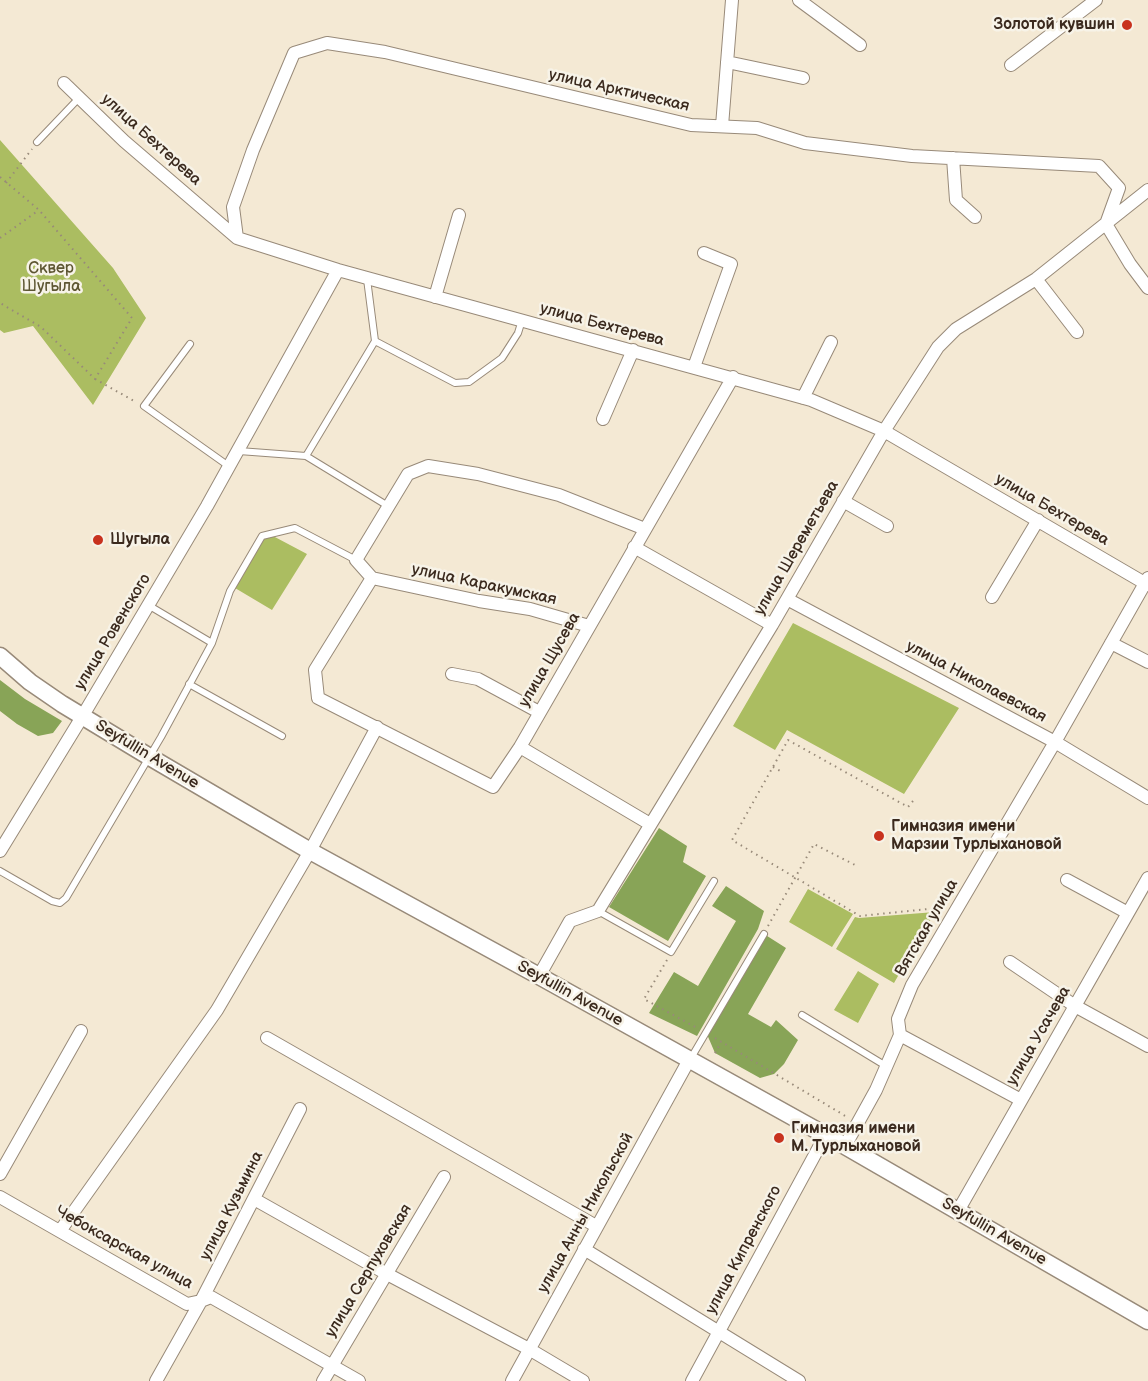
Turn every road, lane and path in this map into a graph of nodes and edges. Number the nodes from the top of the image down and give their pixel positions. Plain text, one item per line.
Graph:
1 (732, 0) edge
2 (799, 0) edge
3 (1096, 0) edge
4 (860, 45) dead end
5 (728, 62) junction
6 (1011, 64) dead end
7 (803, 78) dead end
8 (64, 83) dead end
9 (79, 98) junction
10 (722, 126) junction
11 (37, 142) joint
12 (954, 158) junction
13 (0, 177) edge
14 (6, 183) junction
15 (1148, 190) edge
16 (39, 210) junction
17 (459, 215) dead end
18 (975, 217) dead end
19 (1106, 224) junction
20 (0, 238) edge
21 (237, 238) junction
22 (704, 253) dead end
23 (338, 270) junction
24 (367, 278) junction
25 (1036, 279) junction
26 (1148, 288) edge
27 (435, 297) junction
28 (0, 303) edge
29 (522, 320) junction
30 (1077, 332) dead end
31 (375, 341) junction
32 (831, 342) dead end
33 (190, 344) dead end
34 (633, 351) junction
35 (694, 367) junction
36 (733, 377) junction
37 (95, 379) junction
38 (803, 398) junction
39 (144, 406) junction
40 (603, 419) dead end
41 (884, 431) junction
42 (239, 451) junction
43 (306, 456) junction
44 (230, 468) junction
45 (843, 501) junction
46 (388, 506) junction
47 (1038, 520) junction
48 (887, 526) dead end
49 (645, 529) junction
50 (634, 547) junction
51 (356, 560) junction
52 (372, 578) junction
53 (1147, 582) edge
54 (992, 597) dead end
55 (787, 599) junction
56 (148, 605) junction
57 (772, 625) junction
58 (589, 626) junction
59 (212, 643) junction
60 (1111, 643) junction
61 (0, 656) edge
62 (1148, 662) edge
63 (452, 674) dead end
64 (189, 684) junction
65 (539, 712) junction
66 (82, 717) junction
67 (377, 727) junction
68 (282, 736) dead end
69 (1055, 742) junction
70 (520, 747) junction
71 (148, 756) junction
72 (773, 767) junction
73 (782, 772) dead end
74 (1148, 798) edge
75 (913, 801) dead end
76 (650, 824) junction
77 (0, 850) edge
78 (310, 851) junction
79 (857, 867) dead end
80 (0, 871) edge
81 (1148, 878) edge
82 (795, 879) junction
83 (1067, 880) dead end
84 (714, 881) dead end
85 (928, 909) dead end
86 (598, 910) junction
87 (1128, 914) junction
88 (764, 934) joint
89 (671, 952) junction
90 (1010, 962) dead end
91 (539, 976) junction
92 (1075, 1006) junction
93 (802, 1015) dead end
94 (81, 1031) dead end
95 (706, 1032) junction
96 (900, 1035) junction
97 (267, 1038) dead end
98 (721, 1042) junction
99 (1148, 1046) edge
100 (715, 1053) dead end
101 (690, 1060) junction
102 (886, 1066) junction
103 (1021, 1100) junction
104 (300, 1109) dead end
105 (858, 1124) junction
106 (825, 1136) junction
107 (845, 1146) junction
108 (0, 1174) edge
109 (444, 1177) dead end
110 (0, 1197) edge
111 (254, 1199) junction
112 (958, 1211) junction
113 (596, 1226) junction
114 (60, 1231) junction
115 (584, 1249) junction
116 (387, 1275) junction
117 (201, 1301) junction
118 (1148, 1321) edge
119 (719, 1332) junction
120 (529, 1349) junction
121 (331, 1367) junction
122 (156, 1381) edge
123 (323, 1381) edge
124 (358, 1381) edge
125 (512, 1381) edge
126 (583, 1381) edge
127 (692, 1381) edge
128 (798, 1381) edge

1 - 5 street
2 - 4 street
3 - 6 street
5 - 7 street
5 - 10 street
8 - 9 street, улица Бехтерева
9 - 11 lane
9 - 21 street, улица Бехтерева
10 - 12 street, улица Арктическая
10 - 21 street, улица Арктическая
11 - 14 path
12 - 18 street
12 - 19 street, улица Арктическая
13 - 14 path
14 - 16 path
15 - 19 street, улица Шереметьева
16 - 20 path
16 - 37 path
17 - 27 street
19 - 25 street, улица Шереметьева
19 - 26 street
21 - 23 street, улица Бехтерева
22 - 35 street
23 - 24 street, улица Бехтерева
23 - 42 street, улица Ровенского
24 - 27 street, улица Бехтерева
24 - 31 lane
25 - 30 street
25 - 41 street, улица Шереметьева
27 - 29 street, улица Бехтерева
28 - 37 path
29 - 31 lane
29 - 34 street, улица Бехтерева
31 - 43 lane
32 - 38 street
33 - 39 lane
34 - 35 street, улица Бехтерева
34 - 40 street
35 - 36 street, улица Бехтерева
36 - 38 street, улица Бехтерева
36 - 49 street, улица Щусева
37 - 39 path
38 - 41 street, улица Бехтерева
39 - 44 lane
41 - 45 street, улица Шереметьева
41 - 47 street, улица Бехтерева
42 - 43 lane
42 - 44 street, улица Ровенского
43 - 46 lane
44 - 56 street, улица Ровенского
45 - 48 street
45 - 55 street, улица Шереметьева
46 - 49 street
46 - 51 street
47 - 53 street, улица Бехтерева
47 - 54 street
49 - 50 street, улица Щусева
50 - 57 street
50 - 58 street, улица Щусева
51 - 52 street
51 - 59 lane
52 - 58 street, улица Каракумская
52 - 67 street, улица Щусева
53 - 60 street, Вятская улица
55 - 57 street, улица Шереметьева
55 - 69 street, улица Николаевская
56 - 59 lane
56 - 66 street, улица Ровенского
57 - 76 street, улица Шереметьева
58 - 65 street, улица Щусева
59 - 64 lane
60 - 62 street
60 - 69 street, Вятская улица
61 - 66 main road, Seyfullin Avenue
63 - 65 street
64 - 68 lane
64 - 71 lane
65 - 70 street, улица Щусева
66 - 71 main road, Seyfullin Avenue
66 - 77 street, улица Ровенского
67 - 70 street, улица Щусева
67 - 78 street
69 - 74 street, улица Николаевская
69 - 96 street, Вятская улица
70 - 76 street
71 - 78 main road, Seyfullin Avenue
71 - 80 lane
72 - 73 path
72 - 75 path
72 - 82 path
76 - 86 street, улица Шереметьева
78 - 91 main road, Seyfullin Avenue
78 - 114 street
79 - 82 path
81 - 87 street, улица Усачева
82 - 85 path
82 - 88 path
83 - 87 street
84 - 89 lane
86 - 89 lane
86 - 91 street
87 - 92 street, улица Усачева
88 - 95 lane
89 - 95 path
90 - 92 street
91 - 101 main road, Seyfullin Avenue
92 - 99 street
92 - 103 street, улица Усачева
93 - 102 lane
94 - 108 street
95 - 98 path
95 - 101 lane
96 - 102 street, Вятская улица
96 - 103 street
97 - 113 street
98 - 100 path
98 - 105 path
101 - 106 main road, Seyfullin Avenue
101 - 113 street, улица Анны Никольской
102 - 105 street, Вятская улица
103 - 112 street, улица Усачева
104 - 111 street, улица Кузьмина
105 - 107 street, Вятская улица
106 - 107 main road, Seyfullin Avenue
106 - 119 street, улица Кипренского
107 - 112 main road, Seyfullin Avenue
109 - 116 street, улица Серпуховская
110 - 114 street, Чебоксарская улица
111 - 116 street
111 - 117 street, улица Кузьмина
112 - 118 main road, Seyfullin Avenue
113 - 115 street, улица Анны Никольской
114 - 117 street, Чебоксарская улица
115 - 119 street
115 - 120 street, улица Анны Никольской
116 - 120 street
116 - 121 street, улица Серпуховская
117 - 121 street, Чебоксарская улица
117 - 122 street, улица Кузьмина
119 - 127 street, улица Кипренского
119 - 128 street
120 - 125 street, улица Анны Никольской
120 - 126 street
121 - 123 street, улица Серпуховская
121 - 124 street, Чебоксарская улица

